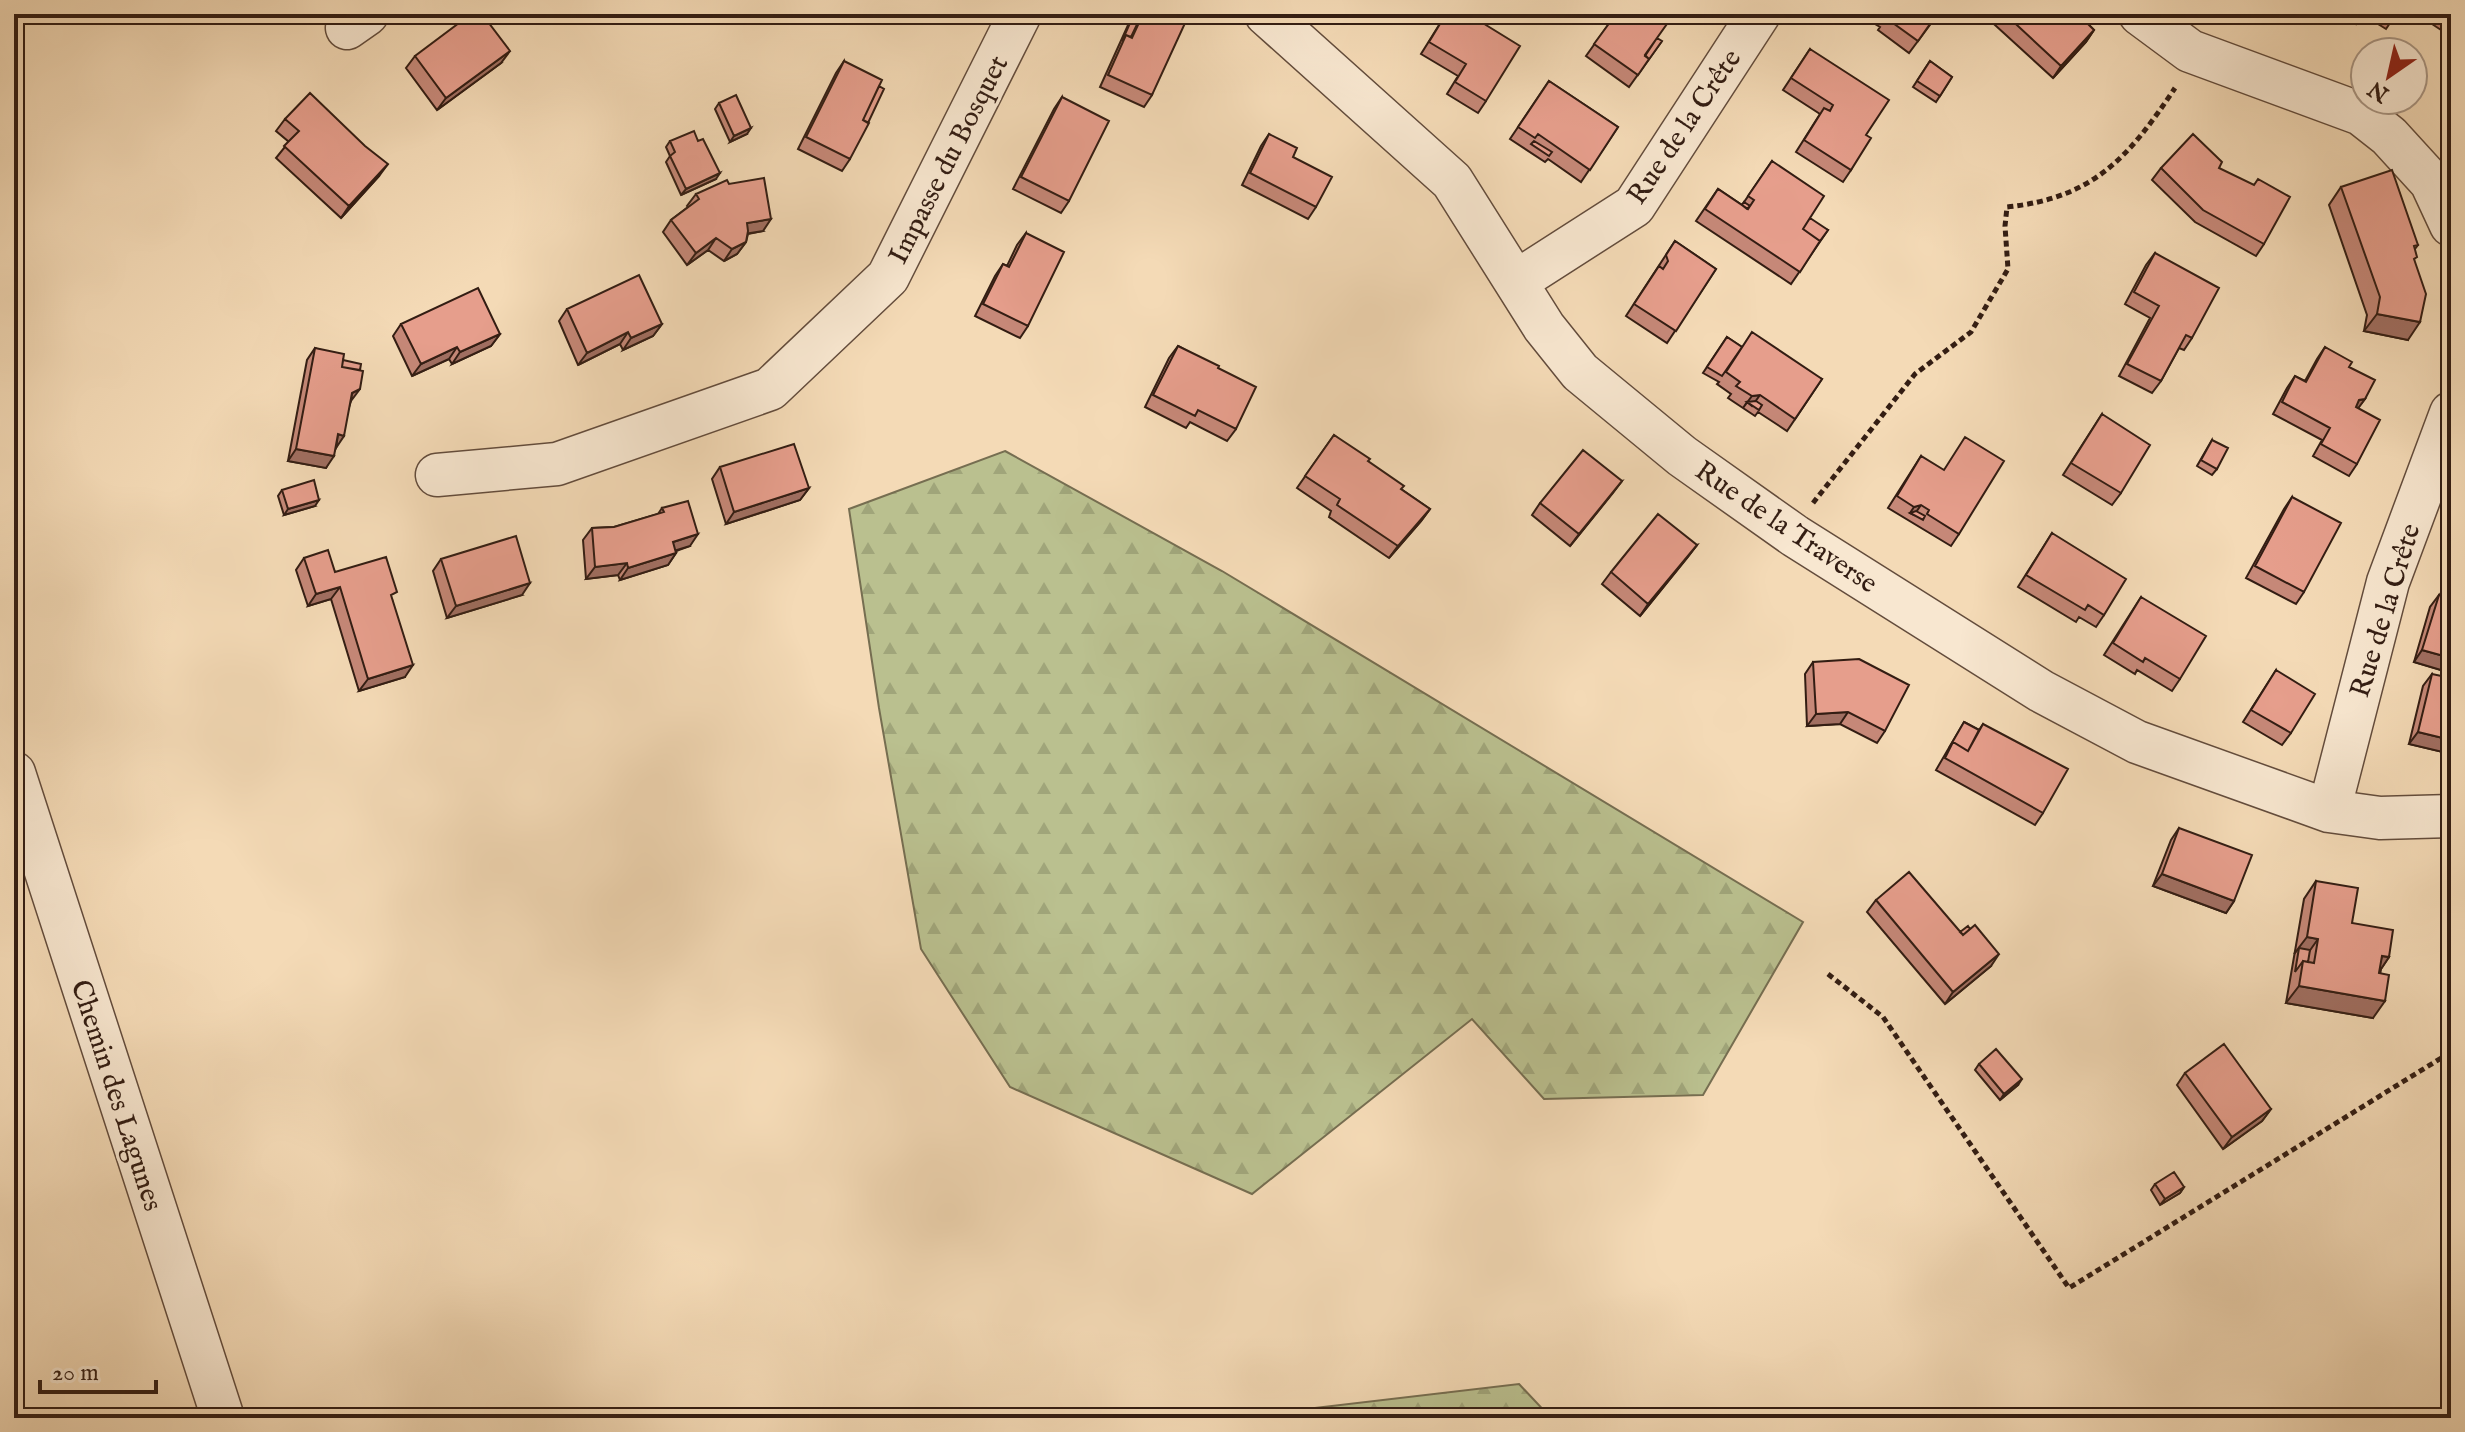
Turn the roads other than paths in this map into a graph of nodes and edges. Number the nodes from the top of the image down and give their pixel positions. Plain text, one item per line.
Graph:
1 (1020, 14) edge
2 (1267, 14) edge
3 (1759, 14) edge
4 (2140, 14) edge
5 (2451, 225) edge
6 (1517, 281) junction
7 (2451, 413) edge
8 (437, 475) dead end
9 (14, 773) edge
10 (2329, 811) junction
11 (2451, 816) edge
12 (223, 1418) edge

1 - 8 street, Impasse du Bosquet
2 - 6 street, Rue de la Traverse
3 - 6 street, Rue de la Crête
4 - 5 street
6 - 10 street, Rue de la Traverse
7 - 10 street, Rue de la Crête
9 - 12 street, Chemin des Lagunes
10 - 11 street, Rue de la Traverse

